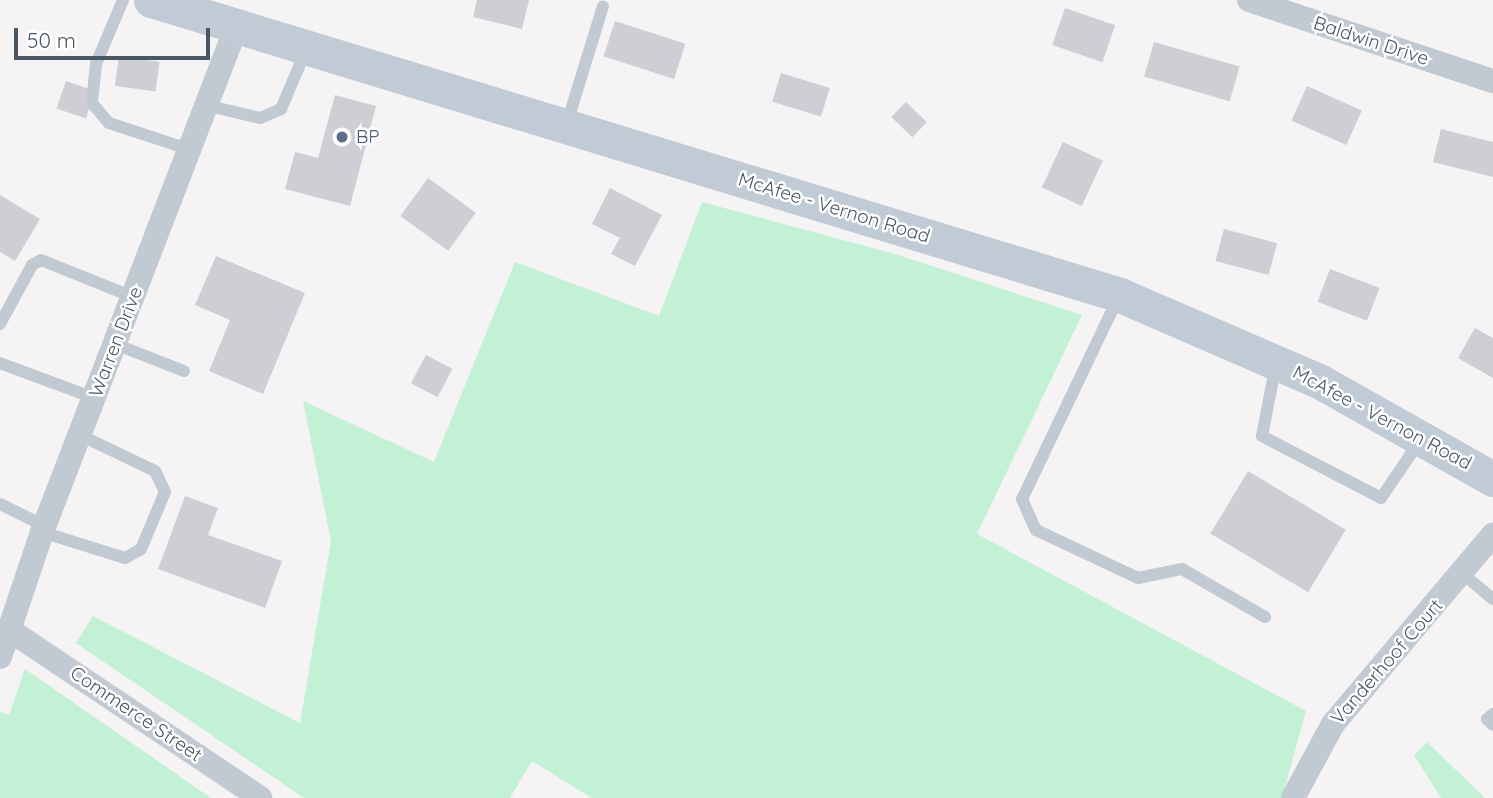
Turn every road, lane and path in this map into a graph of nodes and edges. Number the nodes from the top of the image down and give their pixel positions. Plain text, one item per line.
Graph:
1 (124, 0) edge
2 (150, 0) edge
3 (1249, 0) edge
4 (603, 6) dead end
5 (195, 7) edge
6 (236, 28) junction
7 (306, 49) junction
8 (1493, 81) edge
9 (209, 106) junction
10 (565, 127) junction
11 (191, 150) junction
12 (1120, 295) junction
13 (133, 297) junction
14 (0, 324) edge
15 (115, 344) junction
16 (0, 363) edge
17 (1277, 363) junction
18 (184, 371) dead end
19 (94, 398) junction
20 (80, 435) junction
21 (1422, 439) junction
22 (1493, 479) edge
23 (0, 504) edge
24 (44, 529) junction
25 (1493, 535) edge
26 (1463, 574) junction
27 (1493, 599) edge
28 (1265, 617) dead end
29 (11, 631) junction
30 (0, 657) edge
31 (1493, 714) edge
32 (1493, 725) edge
33 (260, 798) edge
34 (1293, 798) edge

1 - 11 lane
2 - 5 main road, McAfee - Vernon Road
3 - 8 street, Baldwin Drive
4 - 10 lane
5 - 6 main road, McAfee - Vernon Road
6 - 7 main road, McAfee - Vernon Road
6 - 9 street, Warren Drive
7 - 9 lane
7 - 10 main road, McAfee - Vernon Road
9 - 11 street, Warren Drive
10 - 12 main road, McAfee - Vernon Road
11 - 13 street, Warren Drive
12 - 17 main road, McAfee - Vernon Road
12 - 28 lane
13 - 14 lane
13 - 15 street, Warren Drive
15 - 18 lane
15 - 19 street, Warren Drive
16 - 19 lane
17 - 21 main road, McAfee - Vernon Road
17 - 21 lane
19 - 20 street, Warren Drive
20 - 24 street, Warren Drive
20 - 24 lane
21 - 22 main road, McAfee - Vernon Road
23 - 24 lane
24 - 29 street, Warren Drive
25 - 26 street, Vanderhoof Court
26 - 27 lane
26 - 34 street, Vanderhoof Court
29 - 30 street, Warren Drive
29 - 33 street, Commerce Street
31 - 32 lane

